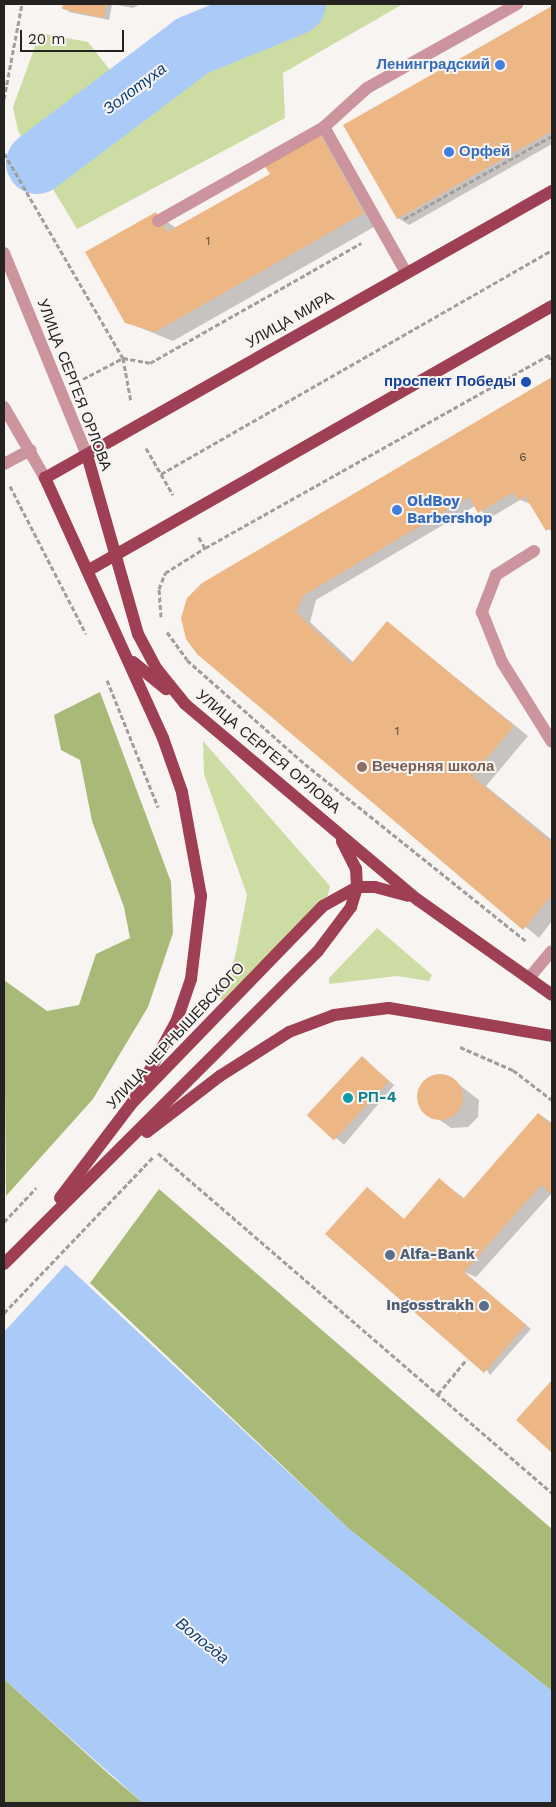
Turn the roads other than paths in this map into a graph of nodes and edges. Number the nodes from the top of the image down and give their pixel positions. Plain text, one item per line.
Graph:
1 (517, 4) edge
2 (324, 127) junction
3 (552, 191) edge
4 (158, 221) dead end
5 (4, 252) edge
6 (405, 271) junction
7 (552, 306) edge
8 (4, 407) edge
9 (30, 450) junction
10 (86, 455) junction
11 (4, 464) edge
12 (45, 478) junction
13 (534, 551) dead end
14 (116, 556) junction
15 (89, 570) junction
16 (131, 661) junction
17 (185, 704) junction
18 (552, 742) edge
19 (335, 831) junction
20 (357, 887) junction
21 (418, 900) junction
22 (551, 953) edge
23 (529, 978) junction
24 (552, 995) edge
25 (552, 1036) edge
26 (132, 1103) junction
27 (103, 1166) junction
28 (37, 1228) junction
29 (4, 1264) edge

1 - 2 street
2 - 4 street
2 - 6 street
3 - 6 main road, УЛИЦА МИРА
5 - 10 street, УЛИЦА СЕРГЕЯ ОРЛОВА
6 - 10 main road, УЛИЦА МИРА
7 - 14 main road
8 - 9 street
9 - 11 street
9 - 12 street
10 - 12 main road, УЛИЦА МИРА
10 - 14 main road, УЛИЦА СЕРГЕЯ ОРЛОВА
12 - 15 main road
13 - 18 street
14 - 15 main road
14 - 17 main road, УЛИЦА СЕРГЕЯ ОРЛОВА
15 - 16 main road
16 - 17 main road
16 - 26 main road
17 - 19 main road, УЛИЦА СЕРГЕЯ ОРЛОВА
19 - 20 main road
19 - 21 main road, УЛИЦА СЕРГЕЯ ОРЛОВА
20 - 21 main road
20 - 26 main road, УЛИЦА ЧЕРНЫШЕВСКОГО
20 - 27 main road
21 - 23 main road, УЛИЦА СЕРГЕЯ ОРЛОВА
22 - 23 street
23 - 24 main road, УЛИЦА СЕРГЕЯ ОРЛОВА
25 - 27 main road
26 - 28 main road, УЛИЦА ЧЕРНЫШЕВСКОГО
27 - 28 main road
28 - 29 main road

